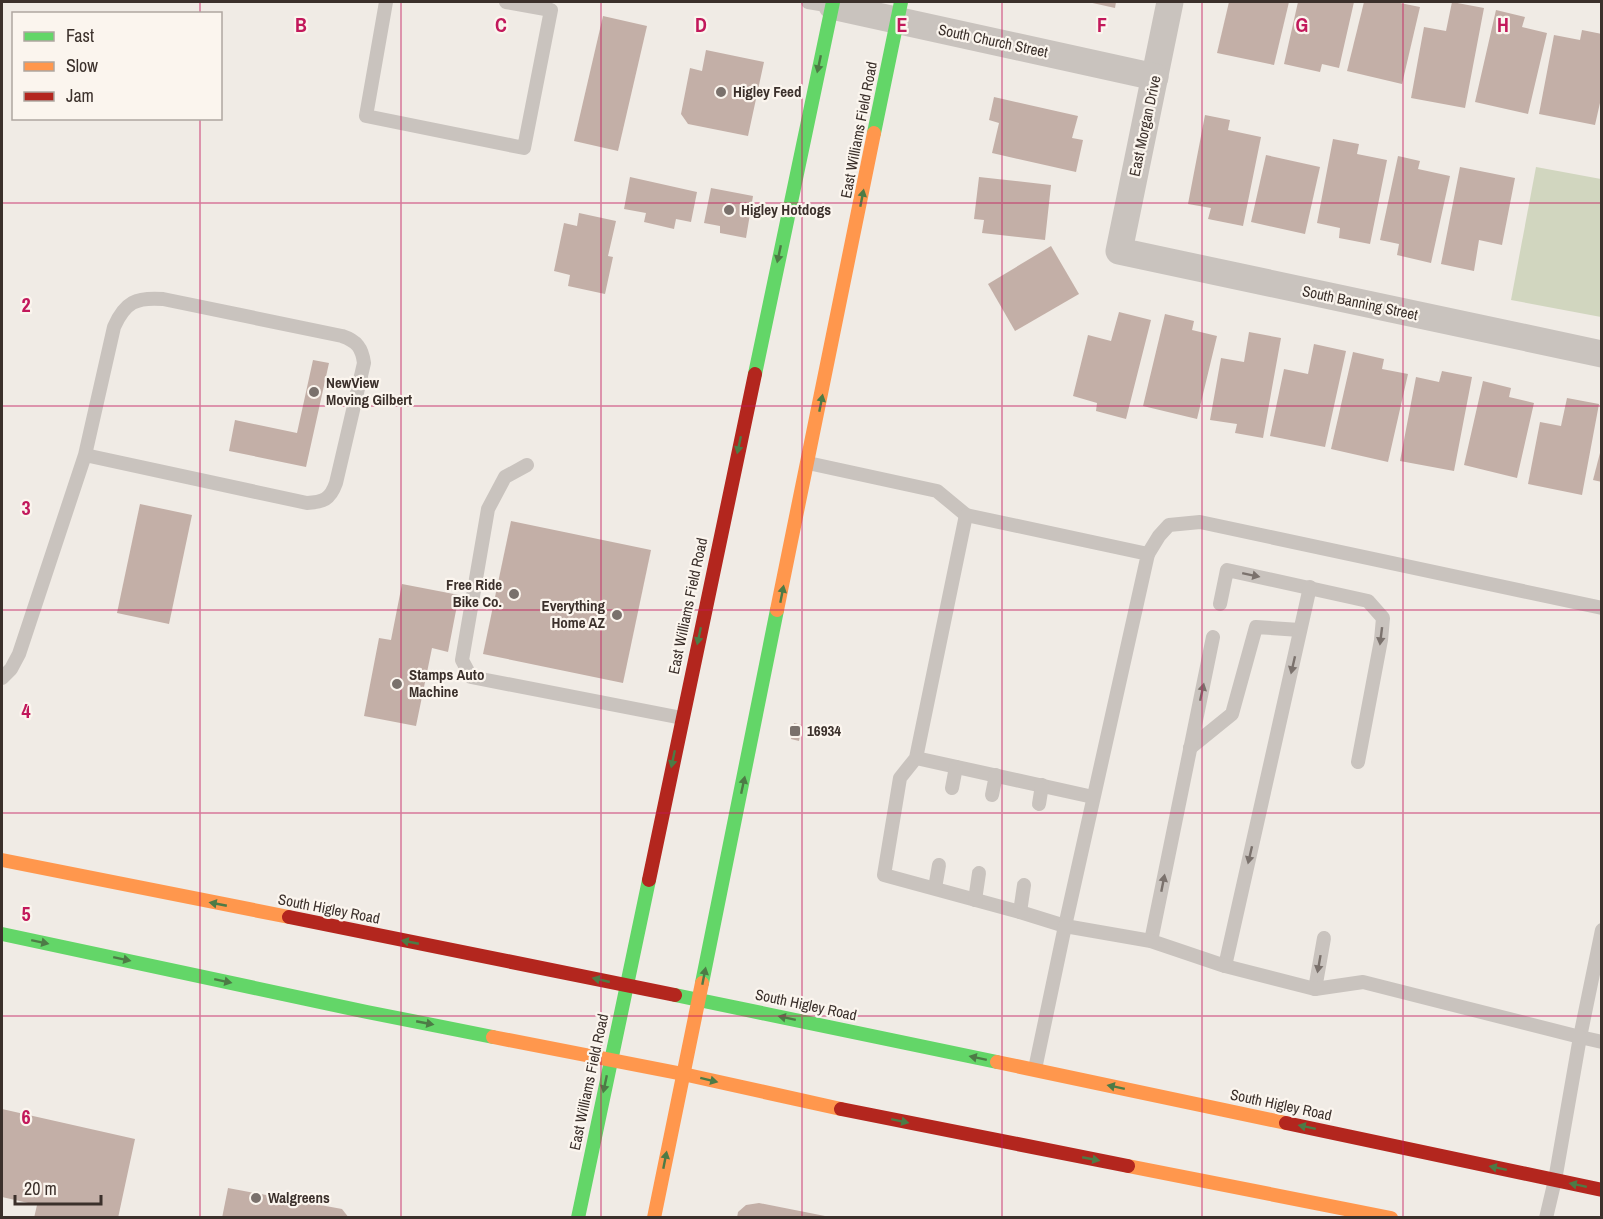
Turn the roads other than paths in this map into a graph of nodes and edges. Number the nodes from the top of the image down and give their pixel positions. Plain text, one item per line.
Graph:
1 (386, 2) edge
2 (506, 2) edge
3 (1170, 2) edge
4 (824, 3) edge
5 (899, 12) edge
6 (1155, 77) junction
7 (1119, 251) joint
8 (1602, 354) edge
9 (85, 455) junction
10 (808, 463) junction
11 (527, 465) dead end
12 (966, 515) junction
13 (1148, 554) junction
14 (1310, 587) junction
15 (1220, 604) dead end
16 (1602, 608) edge
17 (1300, 630) junction
18 (1213, 638) dead end
19 (2, 678) edge
20 (682, 718) junction
21 (1190, 748) junction
22 (916, 758) junction
23 (1358, 762) dead end
24 (956, 767) junction
25 (996, 775) junction
26 (1042, 785) junction
27 (952, 788) dead end
28 (992, 795) dead end
29 (1093, 797) junction
30 (1039, 804) dead end
31 (2, 860) edge
32 (939, 865) dead end
33 (980, 873) dead end
34 (1024, 885) dead end
35 (935, 888) junction
36 (975, 900) junction
37 (1020, 912) junction
38 (1065, 926) junction
39 (1602, 930) edge
40 (2, 934) edge
41 (1324, 938) dead end
42 (1151, 941) junction
43 (1225, 966) junction
44 (626, 986) junction
45 (1315, 989) junction
46 (699, 1000) junction
47 (1580, 1037) junction
48 (1602, 1042) edge
49 (610, 1060) junction
50 (1035, 1069) junction
51 (683, 1074) junction
52 (1555, 1180) junction
53 (1602, 1190) edge
54 (578, 1218) edge
55 (654, 1218) edge
56 (1391, 1218) edge
57 (1546, 1218) edge

1 - 2 lane
3 - 6 street, East Morgan Drive
4 - 5 street, South Church Street
4 -> 20 main road, East Williams Field Road
5 - 6 street, South Church Street
10 -> 5 main road, East Williams Field Road
6 - 7 street, East Morgan Drive
7 - 8 street, South Banning Street
9 - 9 lane
9 - 19 lane
10 - 12 lane
46 -> 10 main road, East Williams Field Road
11 - 20 lane
12 - 13 lane
12 - 22 lane
13 - 16 lane
13 - 29 lane
15 -> 14 lane
14 - 17 lane
14 -> 23 lane
17 - 21 lane
17 -> 43 lane
21 -> 18 lane
20 -> 44 main road, East Williams Field Road
42 -> 21 lane
22 - 24 lane
22 - 35 lane
24 - 25 lane
24 - 27 lane
25 - 26 lane
25 - 28 lane
26 - 29 lane
26 - 30 lane
29 - 38 lane
44 -> 31 main road, South Higley Road
32 - 35 lane
33 - 36 lane
34 - 37 lane
35 - 36 lane
36 - 37 lane
37 - 38 lane
38 - 42 lane
38 - 50 lane
39 - 47 lane
40 -> 49 main road
41 -> 45 lane
42 - 43 lane
43 - 45 lane
44 - 46 main road, South Higley Road
44 - 49 main road, East Williams Field Road
45 - 47 lane
50 -> 46 main road, South Higley Road
46 - 51 main road, East Williams Field Road
47 - 48 lane
47 - 52 lane
49 - 51 main road
49 -> 54 main road, East Williams Field Road
52 -> 50 main road, South Higley Road
55 -> 51 main road, East Williams Field Road
51 -> 56 main road
53 -> 52 main road, South Higley Road
52 - 57 lane

